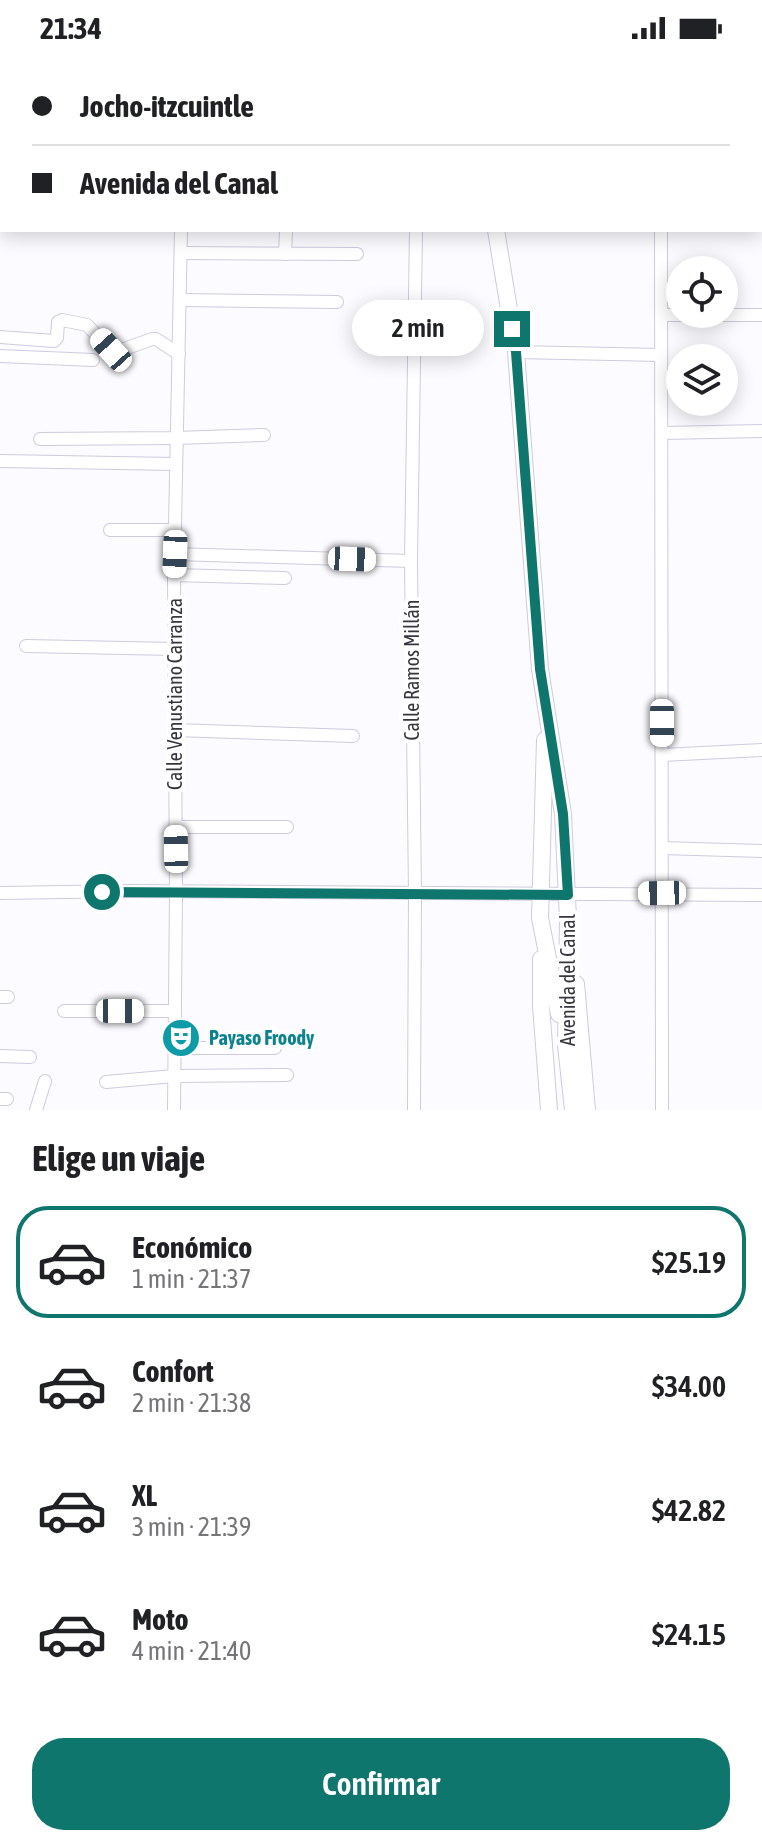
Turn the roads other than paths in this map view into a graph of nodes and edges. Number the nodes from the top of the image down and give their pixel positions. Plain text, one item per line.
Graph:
1 (181, 232) edge
2 (286, 232) edge
3 (416, 232) edge
4 (496, 232) edge
5 (661, 232) edge
6 (181, 253) junction
7 (285, 254) junction
8 (357, 254) dead end
9 (181, 300) junction
10 (337, 302) dead end
11 (661, 315) junction
12 (762, 315) edge
13 (0, 337) edge
14 (516, 352) junction
15 (179, 354) junction
16 (661, 355) junction
17 (0, 356) edge
18 (93, 360) dead end
19 (762, 431) edge
20 (662, 433) junction
21 (264, 435) dead end
22 (176, 438) junction
23 (40, 439) dead end
24 (0, 461) edge
25 (175, 464) junction
26 (110, 530) dead end
27 (174, 530) junction
28 (175, 554) junction
29 (411, 561) junction
30 (174, 575) junction
31 (285, 578) dead end
32 (26, 646) dead end
33 (174, 649) junction
34 (546, 718) junction
35 (175, 730) junction
36 (353, 736) dead end
37 (762, 750) edge
38 (662, 755) junction
39 (176, 827) junction
40 (287, 827) dead end
41 (662, 848) junction
42 (762, 851) edge
43 (176, 892) junction
44 (0, 893) edge
45 (415, 893) junction
46 (662, 893) junction
47 (541, 894) junction
48 (568, 895) junction
49 (762, 895) edge
50 (540, 918) junction
51 (568, 919) junction
52 (64, 1011) dead end
53 (175, 1011) junction
54 (566, 1047) junction
55 (175, 1048) junction
56 (275, 1048) dead end
57 (0, 1056) edge
58 (30, 1057) dead end
59 (287, 1075) dead end
60 (174, 1076) junction
61 (45, 1081) dead end
62 (106, 1082) dead end
63 (36, 1110) edge
64 (174, 1110) edge
65 (414, 1110) edge
66 (549, 1110) edge
67 (573, 1110) edge
68 (587, 1110) edge
69 (662, 1110) edge

1 - 6 street, Calle Venustiano Carranza
2 - 7 street
3 - 29 street, Calle Ramos Millán
4 - 14 main road, Avenida del Canal
5 - 11 street
6 - 7 street
6 - 9 street, Calle Venustiano Carranza
7 - 8 street
9 - 10 street
9 - 15 street, Calle Venustiano Carranza
11 - 12 street
11 - 16 street
13 - 15 street
14 - 16 street
14 - 34 main road, Avenida del Canal
15 - 22 street, Calle Venustiano Carranza
16 - 20 street
17 - 18 street
19 - 20 street
20 - 38 street
21 - 22 street
22 - 23 street
22 - 25 street, Calle Venustiano Carranza
24 - 25 street
25 - 27 street, Calle Venustiano Carranza
26 - 27 street
27 - 28 street, Calle Venustiano Carranza
28 - 29 street
28 - 30 street, Calle Venustiano Carranza
29 - 45 street, Calle Ramos Millán
30 - 31 street
30 - 33 street, Calle Venustiano Carranza
32 - 33 street
33 - 35 street, Calle Venustiano Carranza
34 - 47 main road
34 - 48 main road, Avenida del Canal
35 - 36 street
35 - 39 street, Calle Venustiano Carranza
37 - 38 street
38 - 41 street
39 - 40 street
39 - 43 street, Calle Venustiano Carranza
41 - 42 street
41 - 46 street
43 - 44 street
43 - 45 street
43 - 53 street, Calle Venustiano Carranza
45 - 47 street
45 - 65 street, Calle Ramos Millán
46 - 48 street
46 - 49 street
46 - 69 street
47 - 48 street
47 - 50 main road
48 - 51 main road, Avenida del Canal
50 - 54 main road
50 - 66 main road
51 - 54 main road, Avenida del Canal
51 - 68 main road
52 - 53 street
53 - 55 street, Calle Venustiano Carranza
54 - 67 main road, Avenida del Canal
55 - 56 street
55 - 60 street, Calle Venustiano Carranza
57 - 58 street
59 - 60 street
60 - 62 street
60 - 64 street, Calle Venustiano Carranza
61 - 63 street

